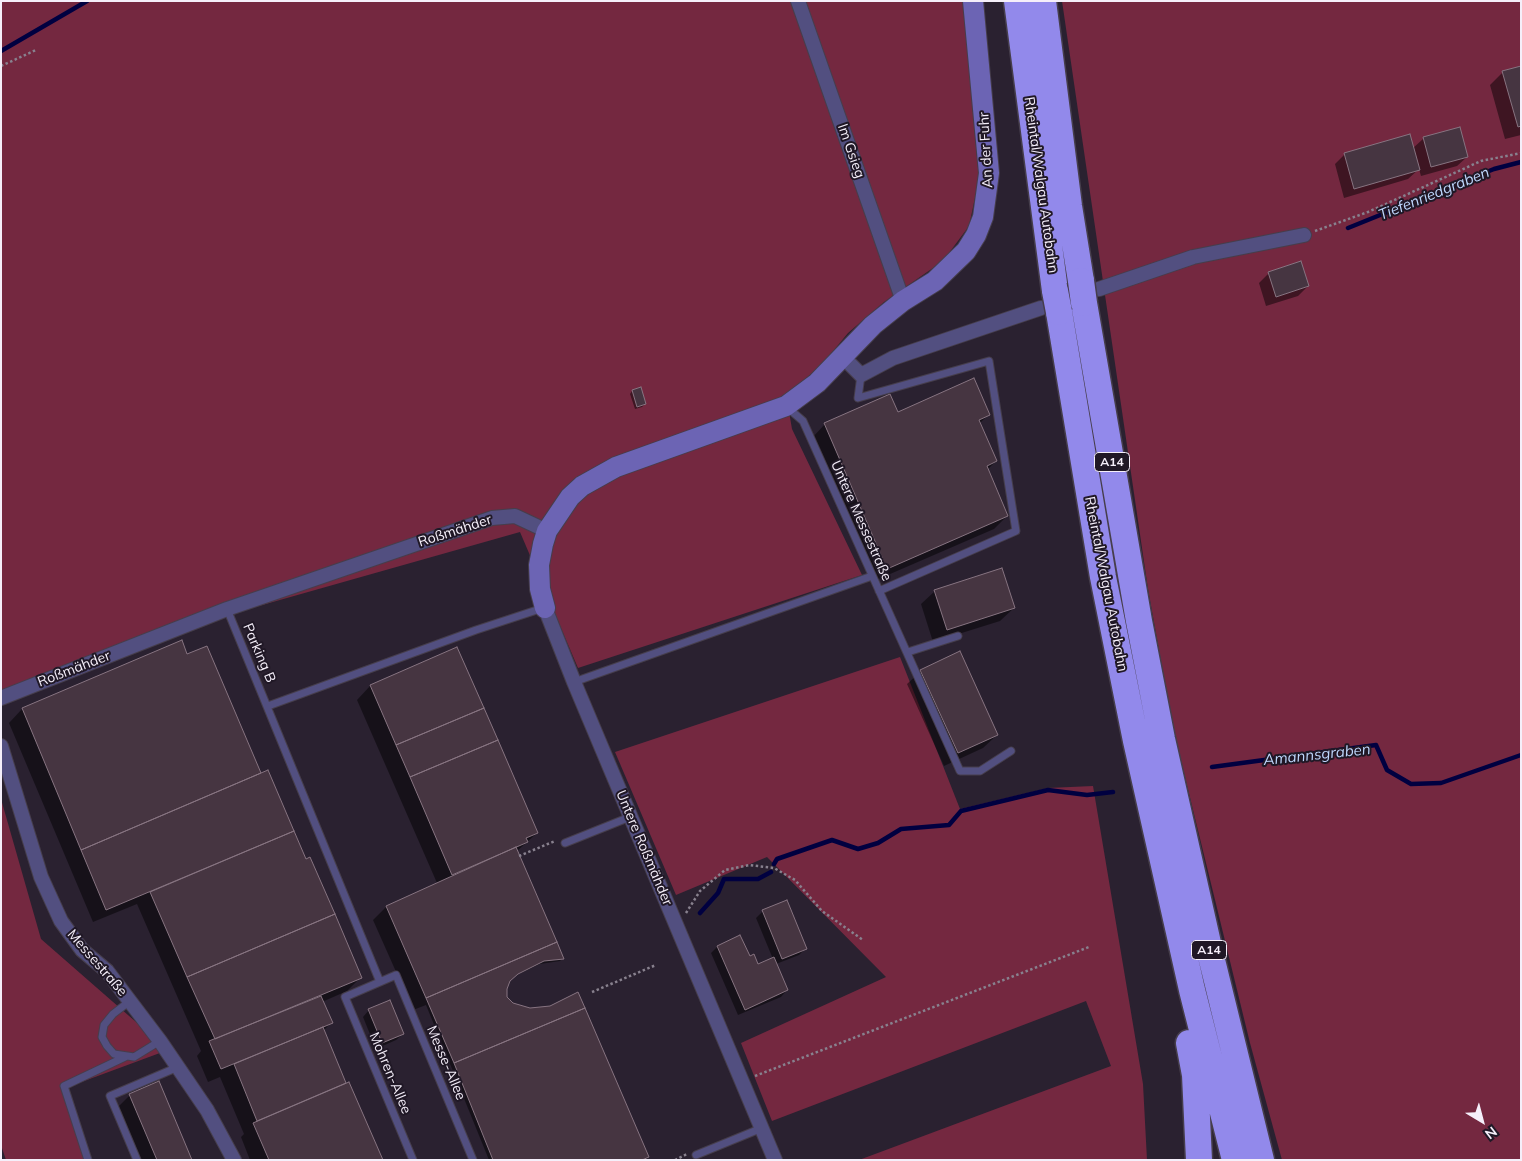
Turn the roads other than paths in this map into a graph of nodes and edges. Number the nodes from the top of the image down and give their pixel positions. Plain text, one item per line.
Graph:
1 (798, 1) edge
2 (973, 1) edge
3 (1017, 1) edge
4 (1043, 1) edge
5 (1304, 234) road end
6 (1088, 291) junction
7 (903, 301) junction
8 (1052, 304) junction
9 (843, 357) junction
10 (860, 376) junction
11 (786, 406) junction
12 (547, 531) junction
13 (872, 576) junction
14 (879, 591) junction
15 (545, 608) junction
16 (227, 609) junction
17 (958, 636) dead end
18 (908, 652) junction
19 (574, 682) junction
20 (1, 698) edge
21 (268, 706) junction
22 (1, 746) edge
23 (1010, 752) dead end
24 (630, 817) junction
25 (565, 843) dead end
26 (380, 982) junction
27 (1192, 990) junction
28 (130, 1000) junction
29 (160, 1041) junction
30 (125, 1057) junction
31 (178, 1067) junction
32 (762, 1128) junction
33 (696, 1155) dead end
34 (88, 1160) edge
35 (137, 1160) edge
36 (234, 1160) edge
37 (413, 1160) edge
38 (473, 1160) edge
39 (775, 1160) edge
40 (1199, 1160) edge
41 (1235, 1160) edge
42 (1261, 1160) edge

1 - 7 street, Im Gsieg
2 - 7 main road, An der Fuhr
3 - 8 highway, Rheintal/Walgau Autobahn / A14
4 - 6 highway, Rheintal/Walgau Autobahn / A14
5 - 6 street
6 - 42 highway, Rheintal/Walgau Autobahn / A14
7 - 9 main road, An der Fuhr
8 - 10 street
8 - 27 highway, Rheintal/Walgau Autobahn / A14
9 - 10 street
9 - 11 main road
10 - 14 lane
11 - 12 main road
11 - 13 lane, Untere Messestraße
12 - 15 main road, Untere Roßmähder
12 - 16 street, Roßmähder
13 - 14 lane, Untere Messestraße
13 - 19 lane
14 - 18 lane, Untere Messestraße
15 - 19 street, Untere Roßmähder
15 - 21 lane
16 - 20 street, Roßmähder
16 - 21 lane, Parking B
17 - 18 lane
18 - 23 lane, Untere Messestraße
19 - 24 street, Untere Roßmähder
21 - 26 lane, Parking B
22 - 28 street, Messestraße
24 - 25 lane
24 - 32 street, Untere Roßmähder
26 - 37 lane, Mohren-Allee
26 - 38 lane, Messe-Allee
27 - 40 highway
27 - 41 highway, Rheintal/Walgau Autobahn / A14
28 - 29 street, Messestraße
28 - 30 lane
29 - 30 lane
29 - 31 street, Messestraße
30 - 34 lane
31 - 35 lane
31 - 36 street, Messestraße
32 - 33 lane
32 - 39 street, Untere Roßmähder

